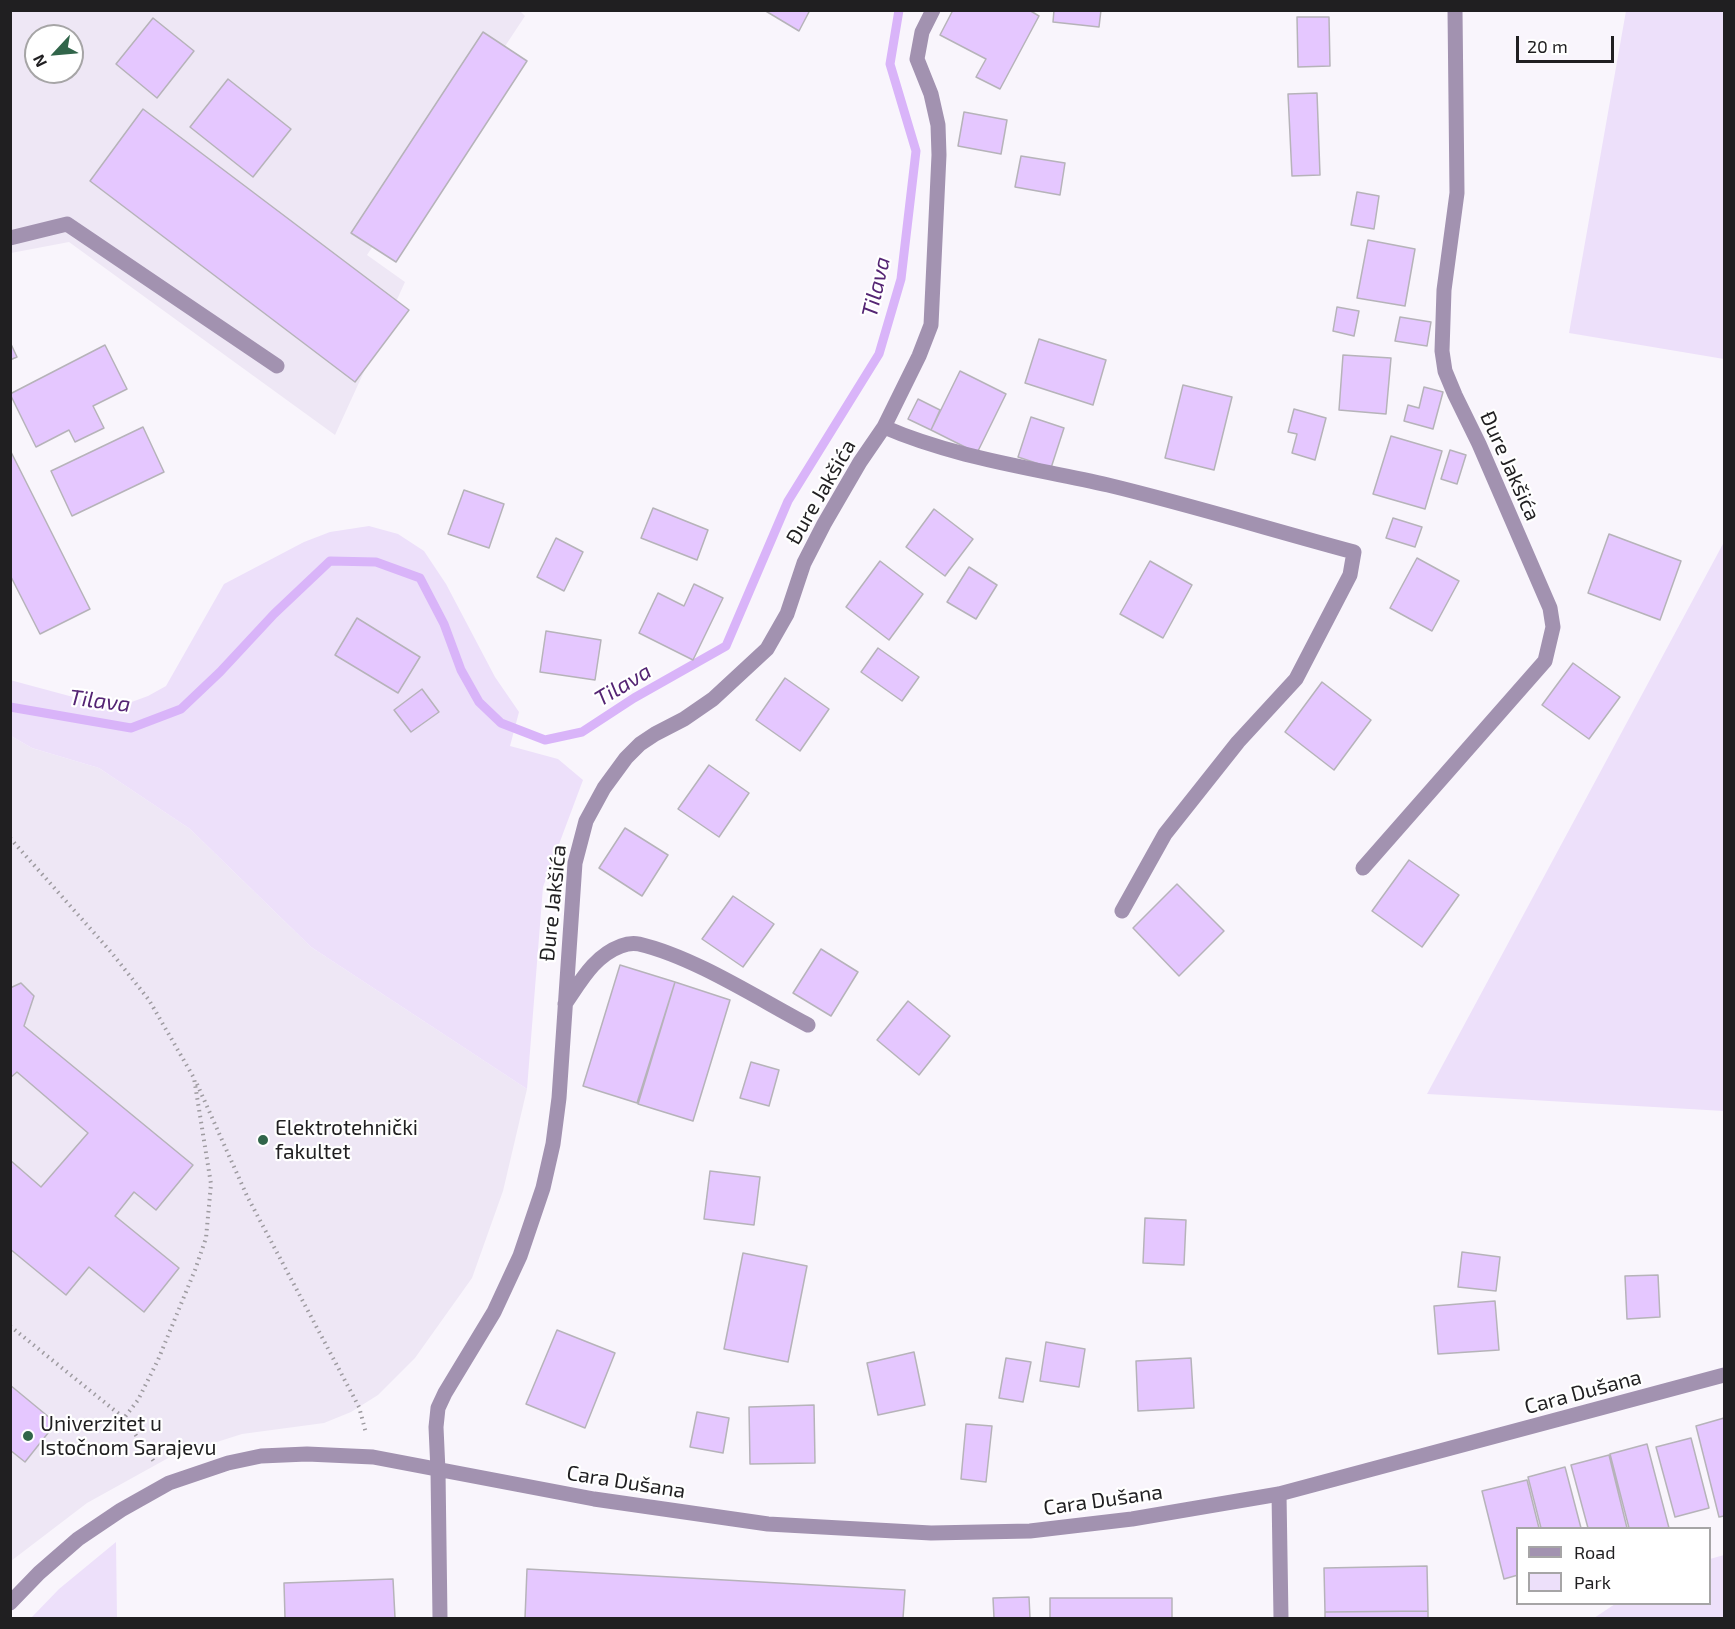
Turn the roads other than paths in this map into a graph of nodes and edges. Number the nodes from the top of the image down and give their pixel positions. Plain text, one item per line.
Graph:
1 (933, 10) edge
2 (1455, 10) edge
3 (10, 238) edge
4 (278, 366) dead end
5 (884, 427) junction
6 (1364, 868) dead end
7 (1122, 911) dead end
8 (565, 1004) junction
9 (807, 1025) dead end
10 (1725, 1375) edge
11 (438, 1471) junction
12 (1279, 1494) junction
13 (10, 1602) edge
14 (440, 1618) edge
15 (1281, 1618) edge

1 - 5 street, Đure Jakšića
2 - 6 street, Đure Jakšića
3 - 4 street
5 - 7 street, Đure Jakšića
5 - 8 street, Đure Jakšića
8 - 9 street
8 - 11 street, Đure Jakšića
10 - 12 street, Cara Dušana
11 - 12 street, Cara Dušana
11 - 13 street, Cara Dušana
11 - 14 street, Đure Jakšića
12 - 15 street

